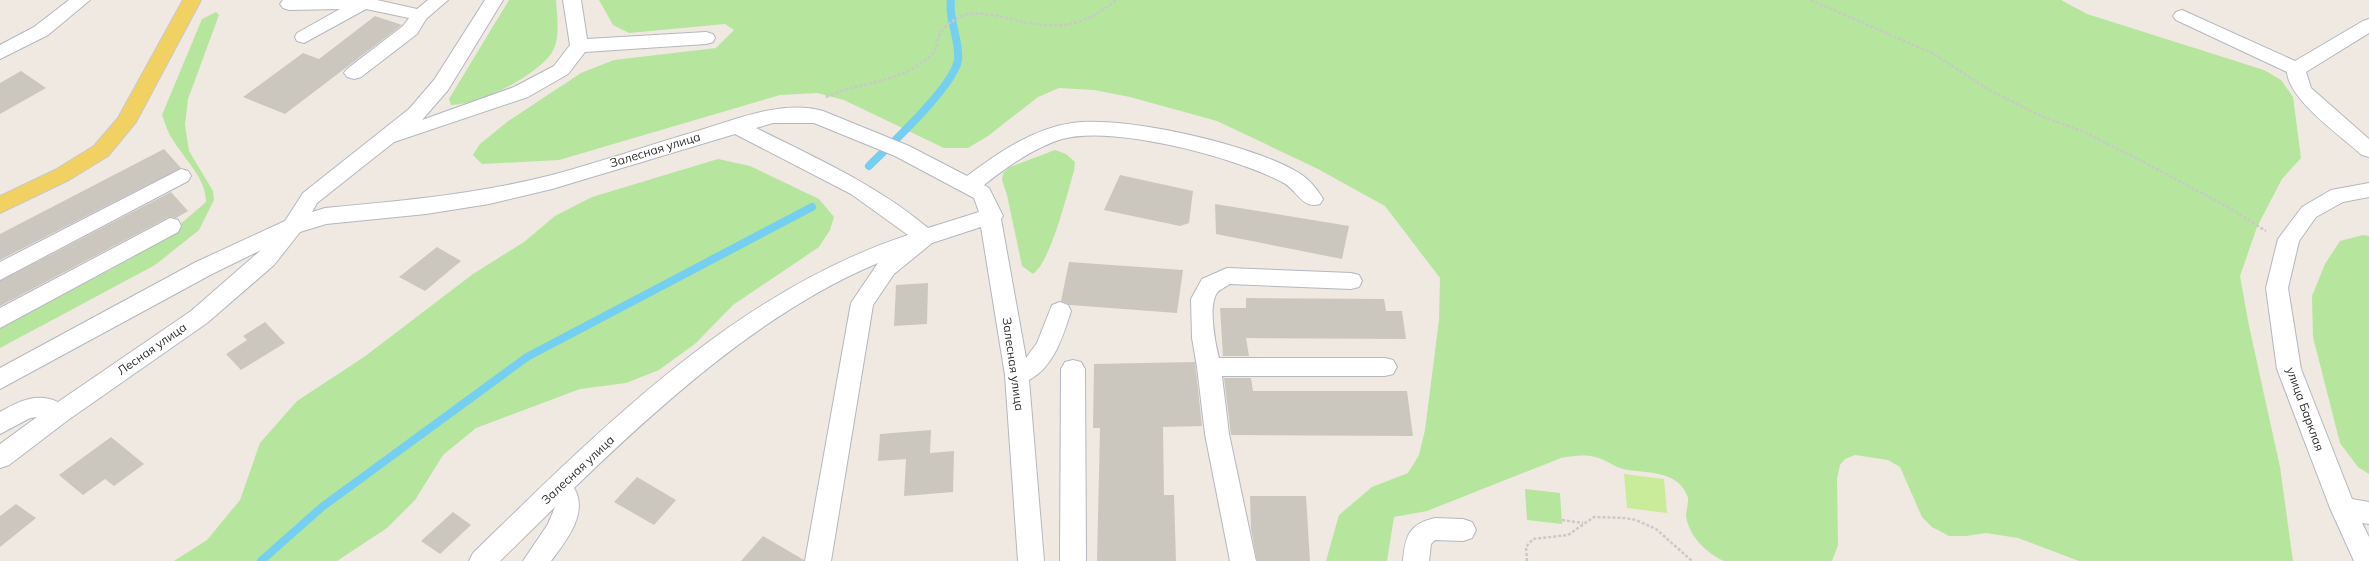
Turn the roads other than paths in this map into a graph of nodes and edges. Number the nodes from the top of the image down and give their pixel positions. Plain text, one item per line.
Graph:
1 (81, 0) edge
2 (192, 0) edge
3 (439, 0) edge
4 (494, 0) edge
5 (572, 0) edge
6 (368, 2) edge
7 (289, 4) dead end
8 (420, 15) junction
9 (2182, 16) dead end
10 (2369, 25) edge
11 (304, 37) dead end
12 (706, 38) dead end
13 (579, 46) junction
14 (0, 53) edge
15 (2296, 69) junction
16 (354, 73) dead end
17 (735, 126) junction
18 (385, 140) junction
19 (2369, 150) edge
20 (181, 176) dead end
21 (969, 185) junction
22 (2369, 190) edge
23 (1313, 199) dead end
24 (0, 205) edge
25 (992, 216) junction
26 (170, 226) dead end
27 (291, 227) junction
28 (925, 237) junction
29 (0, 272) edge
30 (1351, 281) dead end
31 (1060, 311) dead end
32 (0, 318) edge
33 (1209, 367) junction
34 (1385, 367) dead end
35 (1073, 369) dead end
36 (1017, 375) junction
37 (0, 379) edge
38 (60, 413) junction
39 (0, 424) edge
40 (0, 458) edge
41 (558, 487) junction
42 (2343, 508) junction
43 (2369, 513) edge
44 (1463, 530) dead end
45 (482, 561) edge
46 (536, 561) edge
47 (818, 561) edge
48 (1031, 561) edge
49 (1073, 561) edge
50 (1243, 561) edge
51 (1416, 561) edge
52 (2367, 561) edge

1 - 14 street
2 - 24 main road
3 - 8 street
4 - 18 street, Лесная улица
5 - 13 street
6 - 7 street
6 - 8 street
6 - 11 street
8 - 16 street
9 - 15 street
10 - 15 street
12 - 13 street
13 - 18 street
15 - 19 street
17 - 21 street, Залесная улица
17 - 27 street, Залесная улица
17 - 28 street
18 - 27 street, Лесная улица
20 - 29 street
21 - 23 street
21 - 25 street, Залесная улица
22 - 42 street, улица Барклая
25 - 28 street, Залесная улица
25 - 36 street, Залесная улица
26 - 32 street
27 - 37 street, Залесная улица
27 - 38 street, Лесная улица
28 - 41 street, Залесная улица
28 - 47 street
30 - 33 street
31 - 36 street
33 - 34 street
33 - 50 street
35 - 49 street
36 - 48 street, Залесная улица
38 - 39 street
38 - 40 street, Лесная улица
41 - 45 street, Залесная улица
41 - 46 street
42 - 43 street
42 - 52 street, улица Барклая
44 - 51 street

